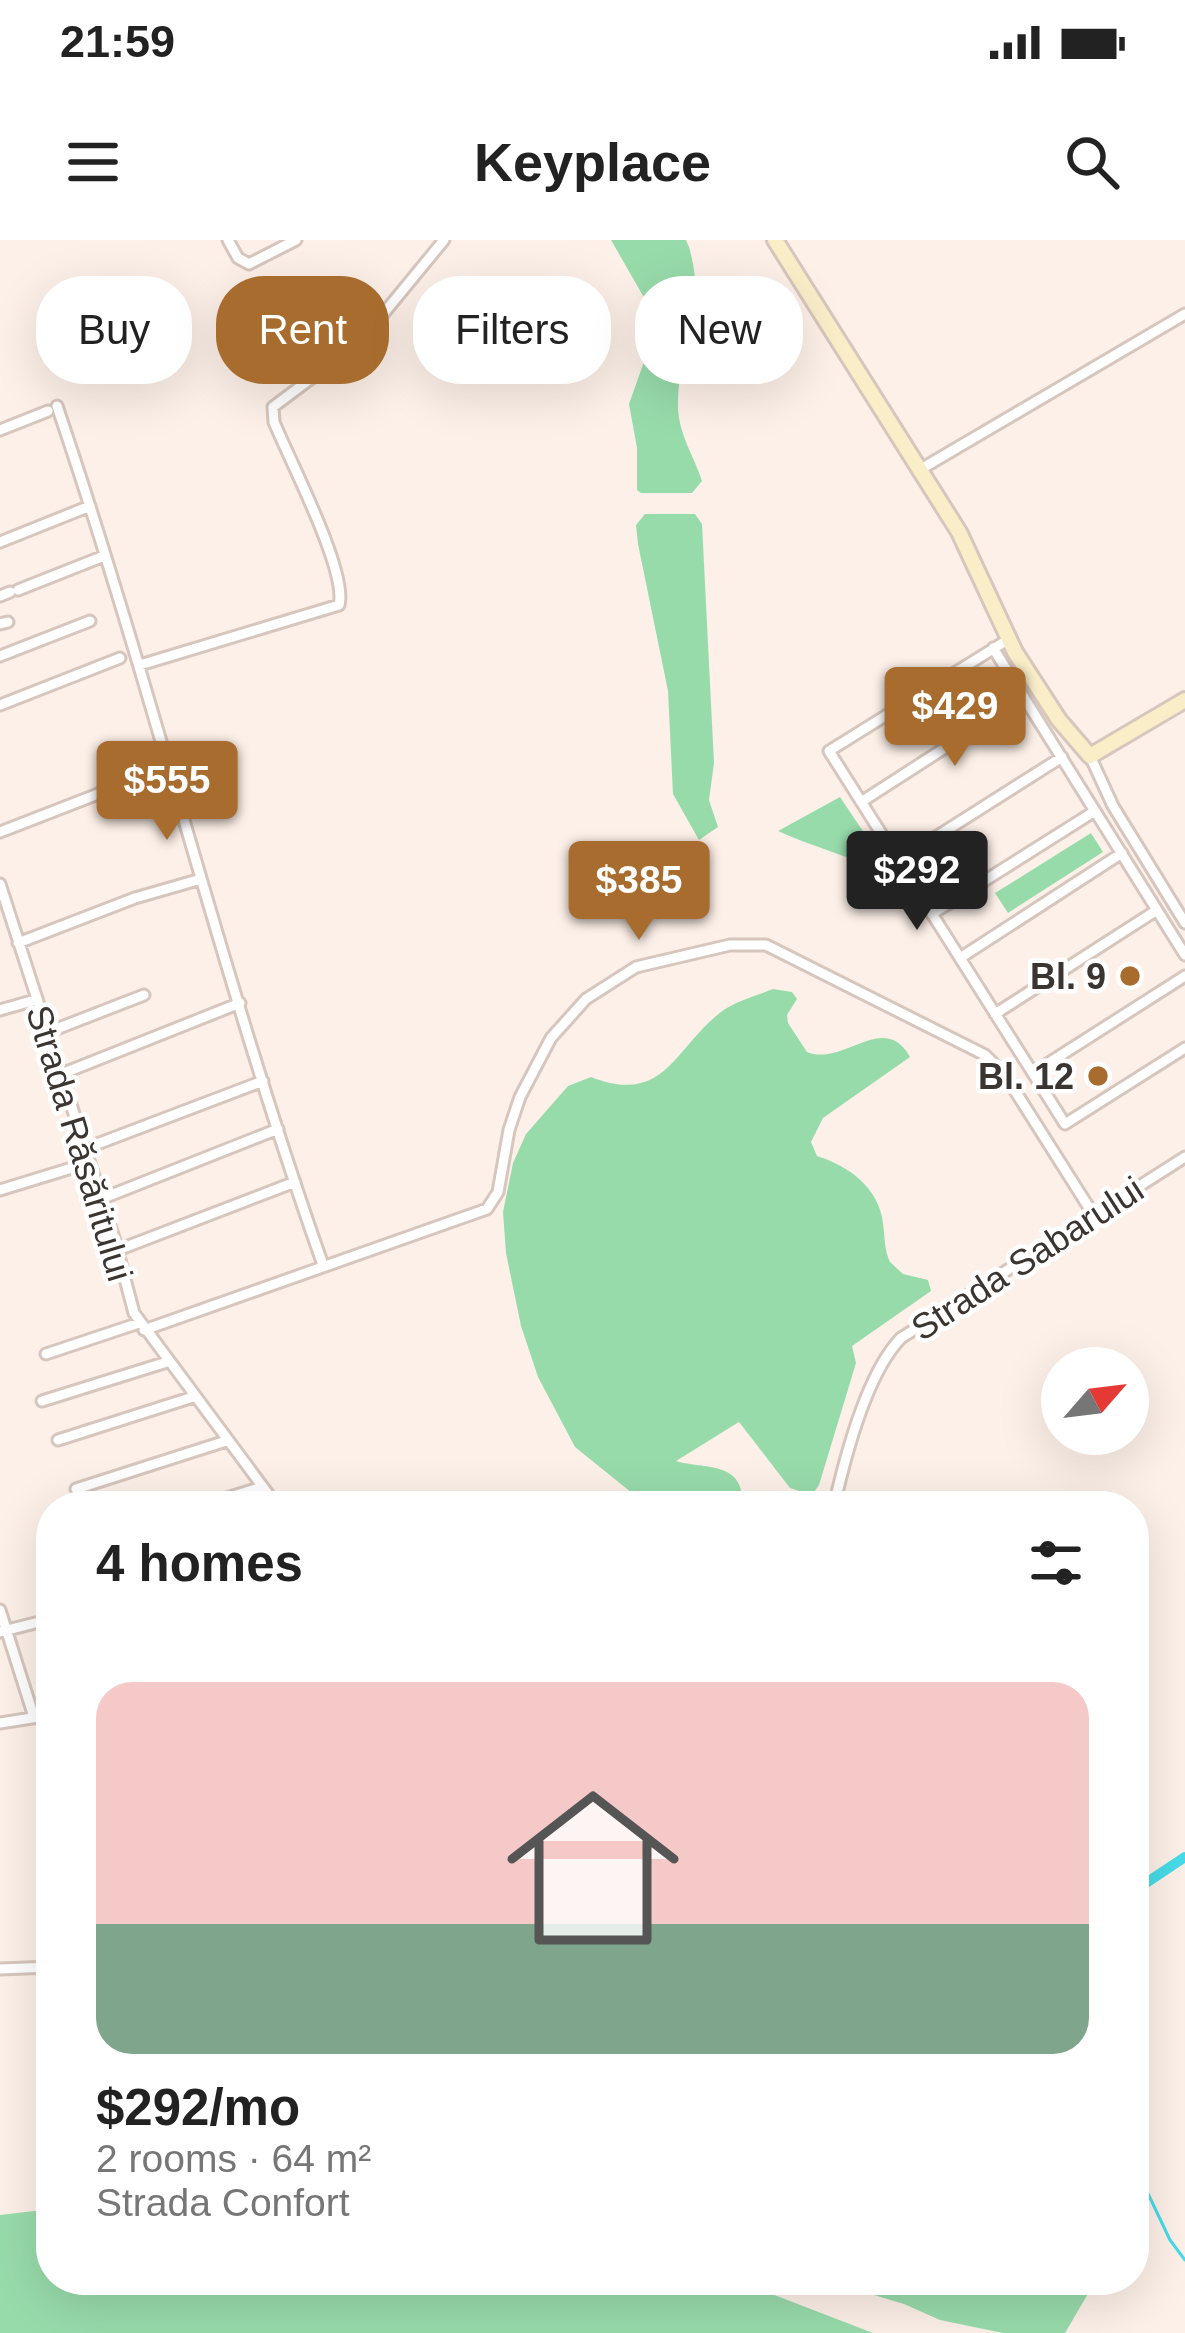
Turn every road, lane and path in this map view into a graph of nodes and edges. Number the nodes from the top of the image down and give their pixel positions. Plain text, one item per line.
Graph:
1 (228, 240) edge
2 (296, 240) edge
3 (444, 240) edge
4 (775, 240) edge
5 (1185, 314) edge
6 (0, 430) edge
7 (921, 469) junction
8 (90, 506) junction
9 (0, 542) edge
10 (104, 556) junction
11 (10, 593) edge
12 (90, 621) dead end
13 (1009, 639) junction
14 (994, 648) junction
15 (0, 656) edge
16 (120, 658) dead end
17 (140, 664) junction
18 (1024, 698) junction
19 (1185, 700) edge
20 (0, 705) edge
21 (164, 754) junction
22 (1090, 756) junction
23 (1062, 757) junction
24 (861, 802) junction
25 (1095, 811) junction
26 (0, 832) edge
27 (1133, 838) junction
28 (1120, 851) junction
29 (898, 861) junction
30 (201, 879) junction
31 (0, 886) edge
32 (1157, 910) junction
33 (932, 914) junction
34 (1185, 923) edge
35 (18, 943) junction
36 (1185, 955) edge
37 (960, 958) junction
38 (1185, 976) edge
39 (144, 995) dead end
40 (35, 1000) junction
41 (240, 1003) junction
42 (0, 1010) edge
43 (995, 1014) junction
44 (46, 1033) junction
45 (1185, 1048) edge
46 (1033, 1073) junction
47 (59, 1075) junction
48 (263, 1081) junction
49 (278, 1129) junction
50 (84, 1149) junction
51 (1185, 1157) edge
52 (88, 1163) junction
53 (295, 1182) junction
54 (0, 1190) edge
55 (101, 1199) junction
56 (1094, 1214) junction
57 (118, 1250) junction
58 (323, 1264) junction
59 (142, 1327) junction
60 (46, 1354) dead end
61 (167, 1362) junction
62 (193, 1397) junction
63 (42, 1402) dead end
64 (58, 1440) dead end
65 (226, 1441) junction
66 (262, 1487) junction
67 (76, 1489) dead end
68 (249, 1491) edge
69 (265, 1491) edge
70 (838, 1491) edge
71 (0, 1610) edge
72 (36, 1623) edge
73 (3, 1631) edge
74 (34, 1718) joint
75 (0, 1723) edge
76 (36, 1968) edge
77 (0, 1969) edge

1 - 2 street
3 - 17 street
4 - 7 street
5 - 7 street
6 - 8 street
7 - 13 street
8 - 9 street
8 - 10 street
10 - 11 street
10 - 17 street
12 - 15 street
13 - 14 street
13 - 22 street
14 - 18 street
14 - 24 street
16 - 20 street
17 - 21 street
18 - 23 street
18 - 24 street
19 - 22 street
21 - 26 street
21 - 30 street
22 - 27 street
23 - 25 street
23 - 29 street
24 - 29 street
25 - 28 street
25 - 33 street
27 - 28 street
27 - 34 street
28 - 32 street
28 - 37 street
29 - 33 street
30 - 35 street
30 - 41 street
31 - 35 street, Strada Răsăritului
32 - 36 street
32 - 43 street
33 - 37 street
35 - 40 street, Strada Răsăritului
37 - 43 street
38 - 46 street
39 - 44 street
40 - 42 street
40 - 44 street, Strada Răsăritului
41 - 47 street
41 - 48 street
43 - 46 street
44 - 47 street, Strada Răsăritului
45 - 46 street
47 - 50 street, Strada Răsăritului
48 - 49 street
48 - 50 street
49 - 53 street
49 - 55 street
50 - 52 street, Strada Răsăritului
51 - 56 street, Strada Sabarului
52 - 54 street
52 - 55 street, Strada Răsăritului
53 - 57 street
53 - 58 street
55 - 57 street, Strada Răsăritului
56 - 58 street, Strada Răsăritului
56 - 70 street, Strada Sabarului
57 - 59 street, Strada Răsăritului
58 - 59 street, Strada Răsăritului
59 - 60 street
59 - 61 street, Strada Răsăritului
61 - 62 street, Strada Răsăritului
61 - 63 street
62 - 64 street
62 - 65 street, Strada Răsăritului
65 - 66 street, Strada Răsăritului
65 - 67 street
66 - 68 street
66 - 69 street, Strada Răsăritului
71 - 73 street
72 - 73 street
73 - 74 street
74 - 75 street
76 - 77 street

